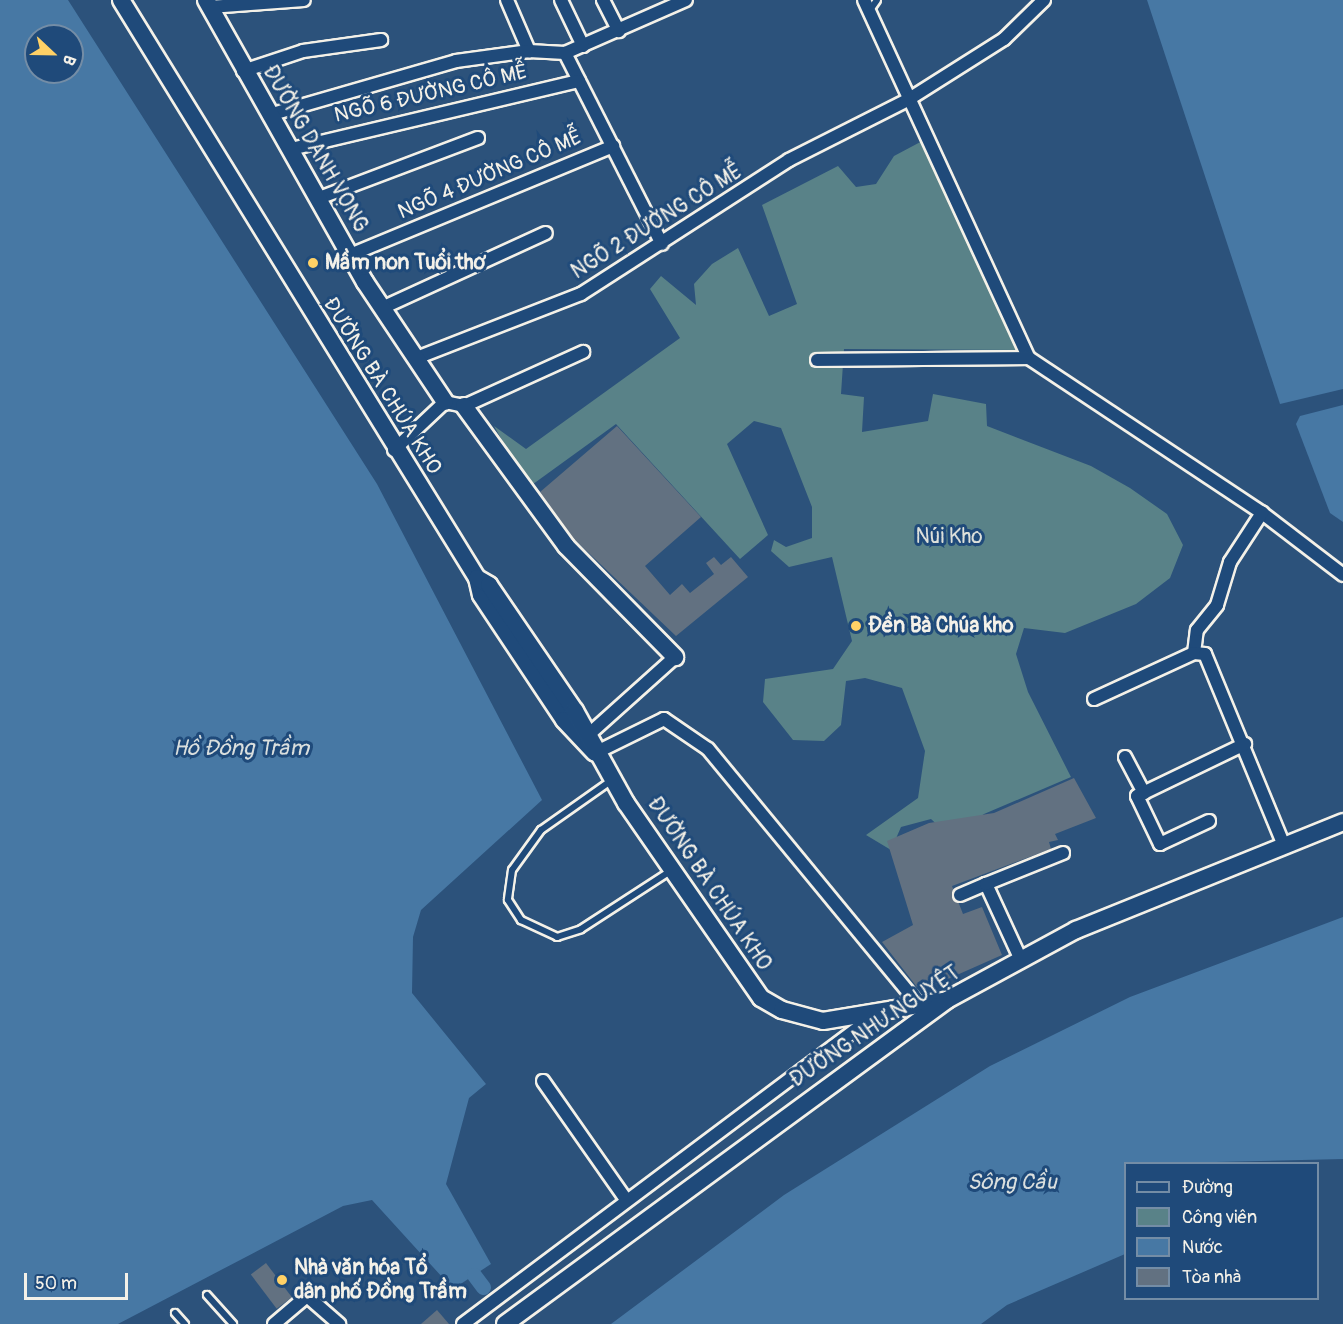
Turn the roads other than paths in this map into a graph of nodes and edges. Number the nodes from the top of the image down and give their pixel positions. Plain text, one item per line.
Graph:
1 (121, 0) edge
2 (304, 0) edge
3 (507, 0) edge
4 (561, 0) edge
5 (603, 0) edge
6 (686, 0) edge
7 (1044, 0) edge
8 (870, 3) edge
9 (208, 4) edge
10 (619, 31) junction
11 (381, 40) dead end
12 (583, 46) junction
13 (529, 51) junction
14 (566, 53) junction
15 (243, 71) junction
16 (579, 81) junction
17 (906, 101) junction
18 (269, 115) junction
19 (478, 138) dead end
20 (613, 146) junction
21 (291, 149) junction
22 (319, 198) junction
23 (546, 233) dead end
24 (662, 244) junction
25 (350, 255) junction
26 (382, 308) junction
27 (583, 352) dead end
28 (419, 357) junction
29 (1029, 358) junction
30 (816, 360) dead end
31 (444, 402) junction
32 (464, 406) junction
33 (394, 450) junction
34 (1262, 513) junction
35 (1338, 566) edge
36 (1343, 575) edge
37 (477, 578) junction
38 (1194, 653) junction
39 (675, 657) joint
40 (1094, 699) dead end
41 (587, 736) junction
42 (1245, 744) junction
43 (596, 753) junction
44 (1125, 757) dead end
45 (612, 780) junction
46 (1144, 793) junction
47 (1209, 821) dead end
48 (1343, 822) edge
49 (1284, 846) junction
50 (1063, 854) dead end
51 (672, 870) junction
52 (986, 884) junction
53 (960, 895) dead end
54 (1021, 960) junction
55 (947, 1000) junction
56 (918, 1004) junction
57 (878, 1013) junction
58 (543, 1081) dead end
59 (625, 1198) junction
60 (207, 1295) dead end
61 (175, 1313) dead end
62 (185, 1324) edge
63 (233, 1324) edge
64 (274, 1324) edge
65 (339, 1324) edge
66 (463, 1324) edge
67 (505, 1324) edge

1 - 33 street, ĐƯỜNG BÀ CHÚA KHO
2 - 9 street
3 - 13 street
4 - 12 street
5 - 10 street
6 - 10 street
7 - 17 street, NGÕ 2 ĐƯỜNG CÔ MỄ
8 - 17 street
9 - 15 street, ĐƯỜNG DANH VỌNG
10 - 12 street
11 - 15 street
12 - 14 street
13 - 14 street
13 - 18 street
14 - 16 street
15 - 18 street, ĐƯỜNG DANH VỌNG
16 - 20 street
16 - 21 street, NGÕ 6 ĐƯỜNG CÔ MỄ
17 - 24 street, NGÕ 2 ĐƯỜNG CÔ MỄ
17 - 29 street
18 - 21 street, ĐƯỜNG DANH VỌNG
19 - 22 street
20 - 24 street
20 - 25 street, NGÕ 4 ĐƯỜNG CÔ MỄ
21 - 22 street, ĐƯỜNG DANH VỌNG
22 - 25 street, ĐƯỜNG DANH VỌNG
23 - 26 street
24 - 28 street, NGÕ 2 ĐƯỜNG CÔ MỄ
25 - 26 street, ĐƯỜNG DANH VỌNG
26 - 28 street, ĐƯỜNG DANH VỌNG
27 - 32 street
28 - 31 street, ĐƯỜNG DANH VỌNG
29 - 30 street
29 - 34 street
31 - 32 street
31 - 33 street
32 - 39 street
33 - 37 street, ĐƯỜNG BÀ CHÚA KHO
34 - 35 street
34 - 38 street
35 - 36 street
37 - 41 street, ĐƯỜNG BÀ CHÚA KHO
37 - 43 street, ĐƯỜNG BÀ CHÚA KHO
38 - 40 street
38 - 42 street
39 - 41 street
41 - 43 street, ĐƯỜNG BÀ CHÚA KHO
42 - 46 street
42 - 49 street
43 - 45 street, ĐƯỜNG BÀ CHÚA KHO
43 - 56 street
44 - 46 street
45 - 51 street, ĐƯỜNG BÀ CHÚA KHO
45 - 51 lane
46 - 47 street
48 - 49 street, ĐƯỜNG NHƯ NGUYỆT
49 - 54 street, ĐƯỜNG NHƯ NGUYỆT
50 - 52 street
51 - 57 street, ĐƯỜNG BÀ CHÚA KHO
52 - 53 street
52 - 54 street
54 - 55 street, ĐƯỜNG NHƯ NGUYỆT
55 - 56 street, ĐƯỜNG BÀ CHÚA KHO
55 - 67 street, ĐƯỜNG NHƯ NGUYỆT
56 - 57 street, ĐƯỜNG BÀ CHÚA KHO
57 - 59 street, ĐƯỜNG NHƯ NGUYỆT
58 - 59 street
59 - 66 street, ĐƯỜNG NHƯ NGUYỆT
60 - 63 lane
61 - 62 lane
64 - 65 street

